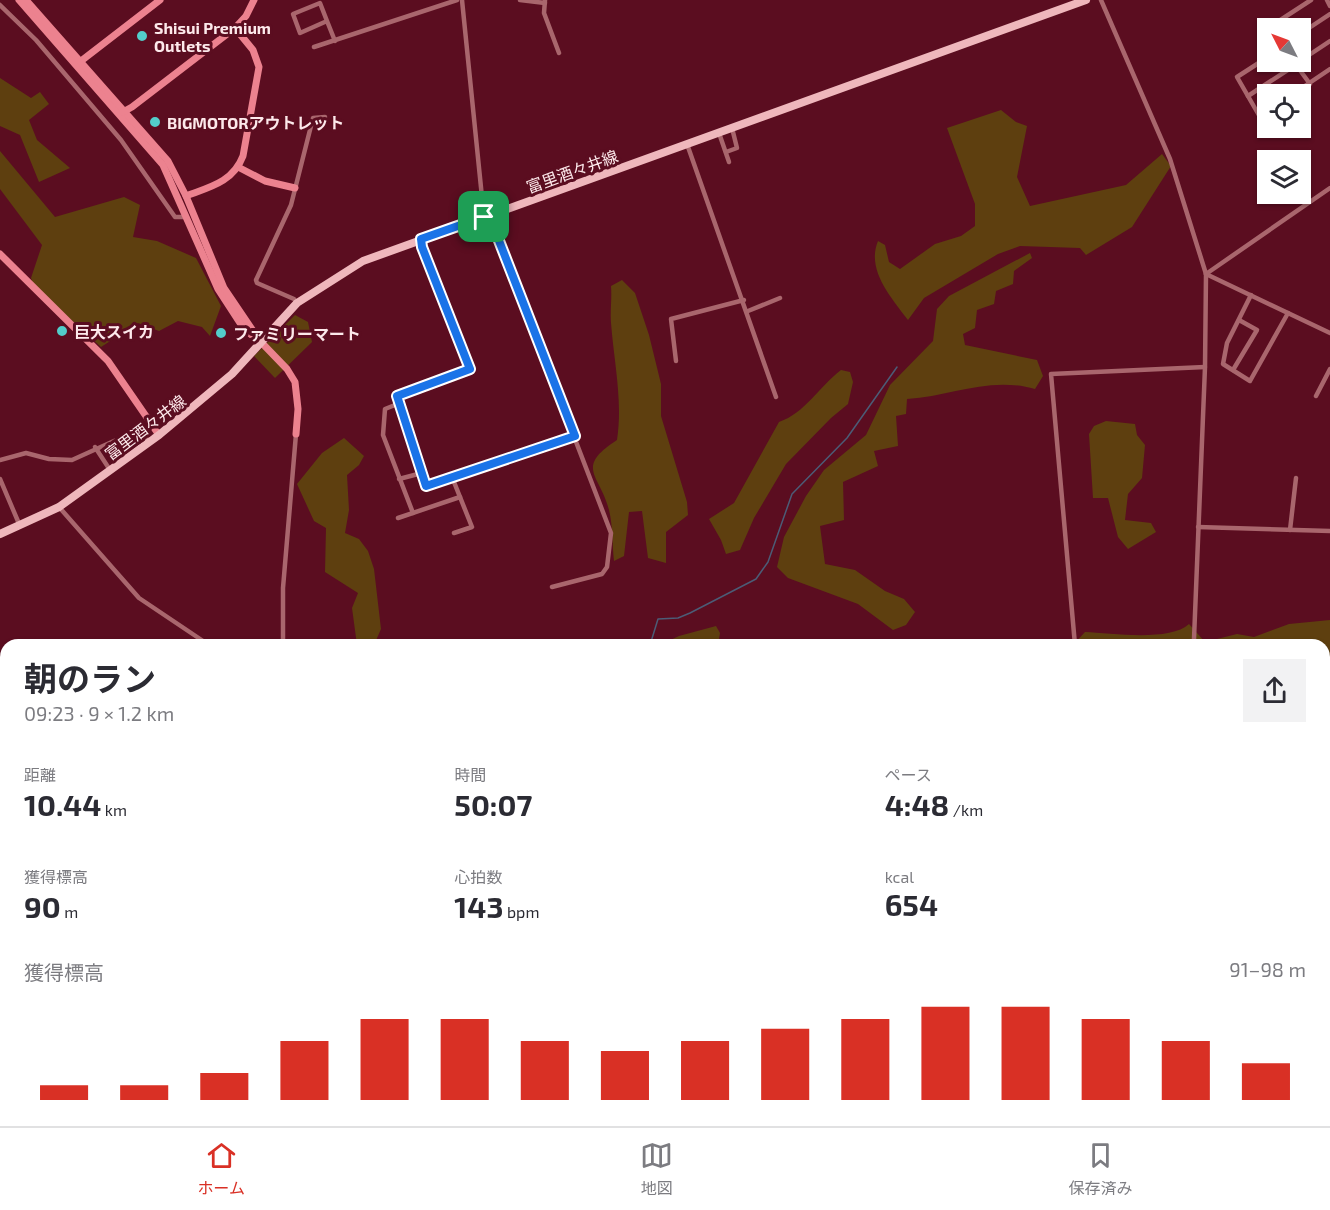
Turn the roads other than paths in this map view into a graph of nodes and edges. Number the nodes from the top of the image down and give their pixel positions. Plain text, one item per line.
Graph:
1 (19, 0) edge
2 (26, 0) edge
3 (160, 0) edge
4 (254, 0) edge
5 (457, 0) edge
6 (462, 0) edge
7 (520, 0) edge
8 (1086, 0) edge
9 (1101, 0) edge
10 (1311, 0) edge
11 (1327, 0) edge
12 (545, 2) edge
13 (0, 5) edge
14 (1330, 6) edge
15 (1330, 14) edge
16 (1283, 18) edge
17 (327, 21) junction
18 (1311, 27) edge
19 (235, 28) junction
20 (335, 41) junction
21 (1330, 41) edge
22 (315, 47) dead end
23 (559, 52) dead end
24 (1311, 53) edge
25 (81, 61) junction
26 (1257, 64) edge
27 (1330, 69) edge
28 (1283, 72) edge
29 (1303, 72) edge
30 (1310, 84) joint
31 (1248, 96) junction
32 (117, 112) junction
33 (127, 112) junction
34 (1257, 112) edge
35 (325, 117) dead end
36 (131, 127) junction
37 (732, 128) junction
38 (719, 132) junction
39 (687, 144) junction
40 (726, 152) junction
41 (729, 162) dead end
42 (238, 167) junction
43 (296, 188) junction
44 (1328, 191) edge
45 (186, 196) junction
46 (487, 216) junction
47 (187, 217) junction
48 (421, 239) junction
49 (0, 254) edge
50 (1206, 274) junction
51 (1251, 296) junction
52 (780, 298) dead end
53 (744, 300) junction
54 (297, 303) junction
55 (748, 311) junction
56 (1288, 313) junction
57 (1239, 320) junction
58 (1330, 333) edge
59 (260, 341) junction
60 (676, 361) dead end
61 (1205, 367) junction
62 (1330, 369) edge
63 (1233, 370) junction
64 (1316, 396) dead end
65 (776, 398) dead end
66 (399, 403) junction
67 (296, 434) joint
68 (575, 436) junction
69 (156, 437) junction
70 (94, 447) junction
71 (0, 460) edge
72 (110, 470) junction
73 (422, 473) junction
74 (452, 477) junction
75 (1296, 478) dead end
76 (0, 479) edge
77 (399, 480) junction
78 (460, 497) junction
79 (59, 507) junction
80 (413, 513) junction
81 (398, 518) dead end
82 (20, 526) junction
83 (1198, 527) junction
84 (1290, 530) junction
85 (1330, 531) edge
86 (454, 533) dead end
87 (0, 534) edge
88 (552, 587) dead end
89 (200, 639) edge
90 (283, 639) edge
91 (1074, 639) edge
92 (1194, 639) dead end

1 - 32 street
2 - 25 street
3 - 25 street
4 - 19 street
5 - 20 street
6 - 46 street
7 - 12 street
8 - 37 main road, 富里酒々井線
9 - 50 street
10 - 16 street
11 - 14 street
12 - 23 street
13 - 47 street
15 - 18 street
17 - 17 street
17 - 20 street
19 - 33 street
19 - 42 street
20 - 22 street
21 - 24 street
25 - 33 street
26 - 31 street
27 - 30 street
28 - 31 street
29 - 30 street
31 - 34 street
32 - 33 street
32 - 36 street
33 - 36 street
33 - 45 street
35 - 43 street
36 - 47 street
37 - 38 main road, 富里酒々井線
37 - 40 street
38 - 39 main road, 富里酒々井線
38 - 40 street
39 - 46 main road, 富里酒々井線
39 - 53 street
40 - 41 street
42 - 43 street
42 - 45 street
43 - 54 street
44 - 50 street
45 - 59 street
46 - 48 main road, 富里酒々井線
46 - 68 street
47 - 59 street
48 - 54 main road, 富里酒々井線
48 - 66 street
49 - 69 street
50 - 51 street
50 - 61 street
51 - 56 street
51 - 57 street
52 - 55 street
53 - 55 street
53 - 60 street
54 - 59 main road, 富里酒々井線
55 - 65 street
56 - 58 street
56 - 63 street
57 - 63 street
57 - 63 street
59 - 67 street
59 - 69 main road, 富里酒々井線
61 - 83 street
61 - 91 street
62 - 64 street
66 - 73 street
66 - 77 street
67 - 90 street
68 - 74 street
68 - 88 street
69 - 70 street
69 - 72 main road, 富里酒々井線
70 - 71 street
70 - 72 street
72 - 79 main road, 富里酒々井線
73 - 74 street
73 - 77 street
74 - 78 street
75 - 84 street
76 - 82 street
77 - 80 street
78 - 80 street
78 - 86 street
79 - 82 main road, 富里酒々井線
79 - 89 street
80 - 81 street
82 - 87 main road, 富里酒々井線
83 - 84 street
83 - 92 street
84 - 85 street

